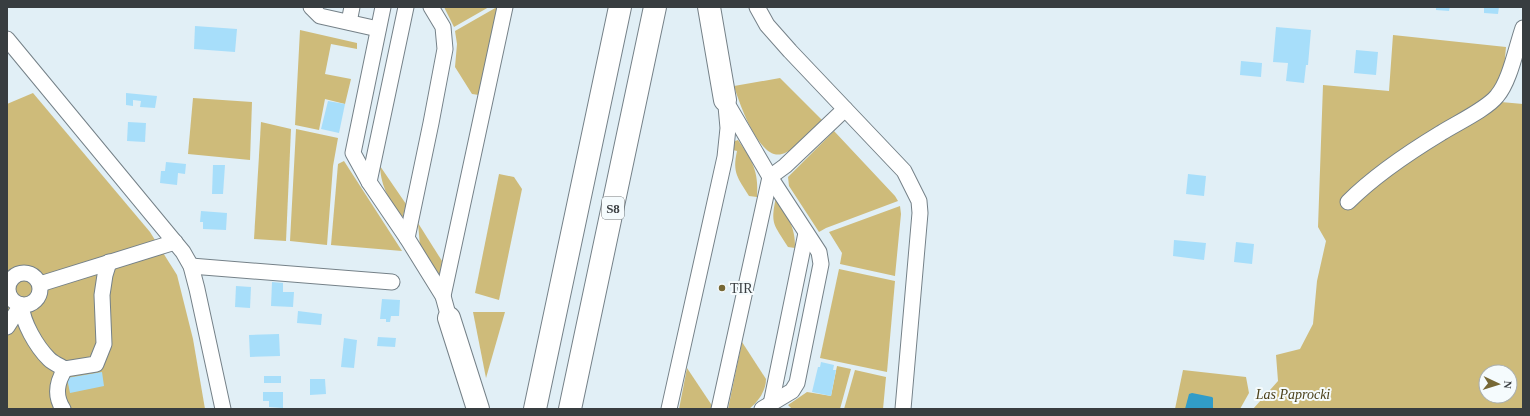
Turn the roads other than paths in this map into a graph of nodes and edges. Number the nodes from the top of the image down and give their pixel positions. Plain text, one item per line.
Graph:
1 (311, 7) edge
2 (352, 7) edge
3 (383, 7) edge
4 (406, 7) edge
5 (431, 7) edge
6 (505, 7) edge
7 (620, 7) edge
8 (655, 7) edge
9 (709, 7) edge
10 (757, 7) edge
11 (348, 22) junction
12 (1523, 28) edge
13 (378, 29) junction
14 (7, 39) edge
15 (725, 100) junction
16 (845, 109) junction
17 (770, 177) junction
18 (369, 182) junction
19 (1348, 202) dead end
20 (806, 232) junction
21 (407, 238) junction
22 (176, 242) junction
23 (109, 262) junction
24 (191, 266) junction
25 (9, 277) edge
26 (392, 282) dead end
27 (40, 284) junction
28 (443, 296) junction
29 (21, 305) junction
30 (449, 318) joint
31 (7, 328) edge
32 (65, 370) junction
33 (766, 406) edge
34 (63, 409) edge
35 (224, 409) edge
36 (478, 409) edge
37 (535, 409) edge
38 (570, 409) edge
39 (669, 409) edge
40 (719, 409) edge
41 (903, 409) edge

1 - 11 street
2 - 11 street
3 - 13 street
4 - 18 street
5 - 21 street
6 - 28 street
7 - 37 highway
8 - 38 highway, S8
9 - 15 highway
10 - 16 street
11 - 13 street
12 - 19 street
13 - 18 street
14 - 22 street
15 - 17 street
15 - 39 street
16 - 17 street
16 - 41 street
17 - 20 street
17 - 40 street
18 - 21 street
20 - 33 street
20 - 33 street
21 - 28 street
22 - 23 street
22 - 24 street
23 - 27 street
23 - 32 street
24 - 26 street
24 - 35 street
25 - 27 street
25 - 29 street
27 - 29 street
28 - 30 street
29 - 31 street
29 - 32 street
30 - 36 highway
32 - 34 street

